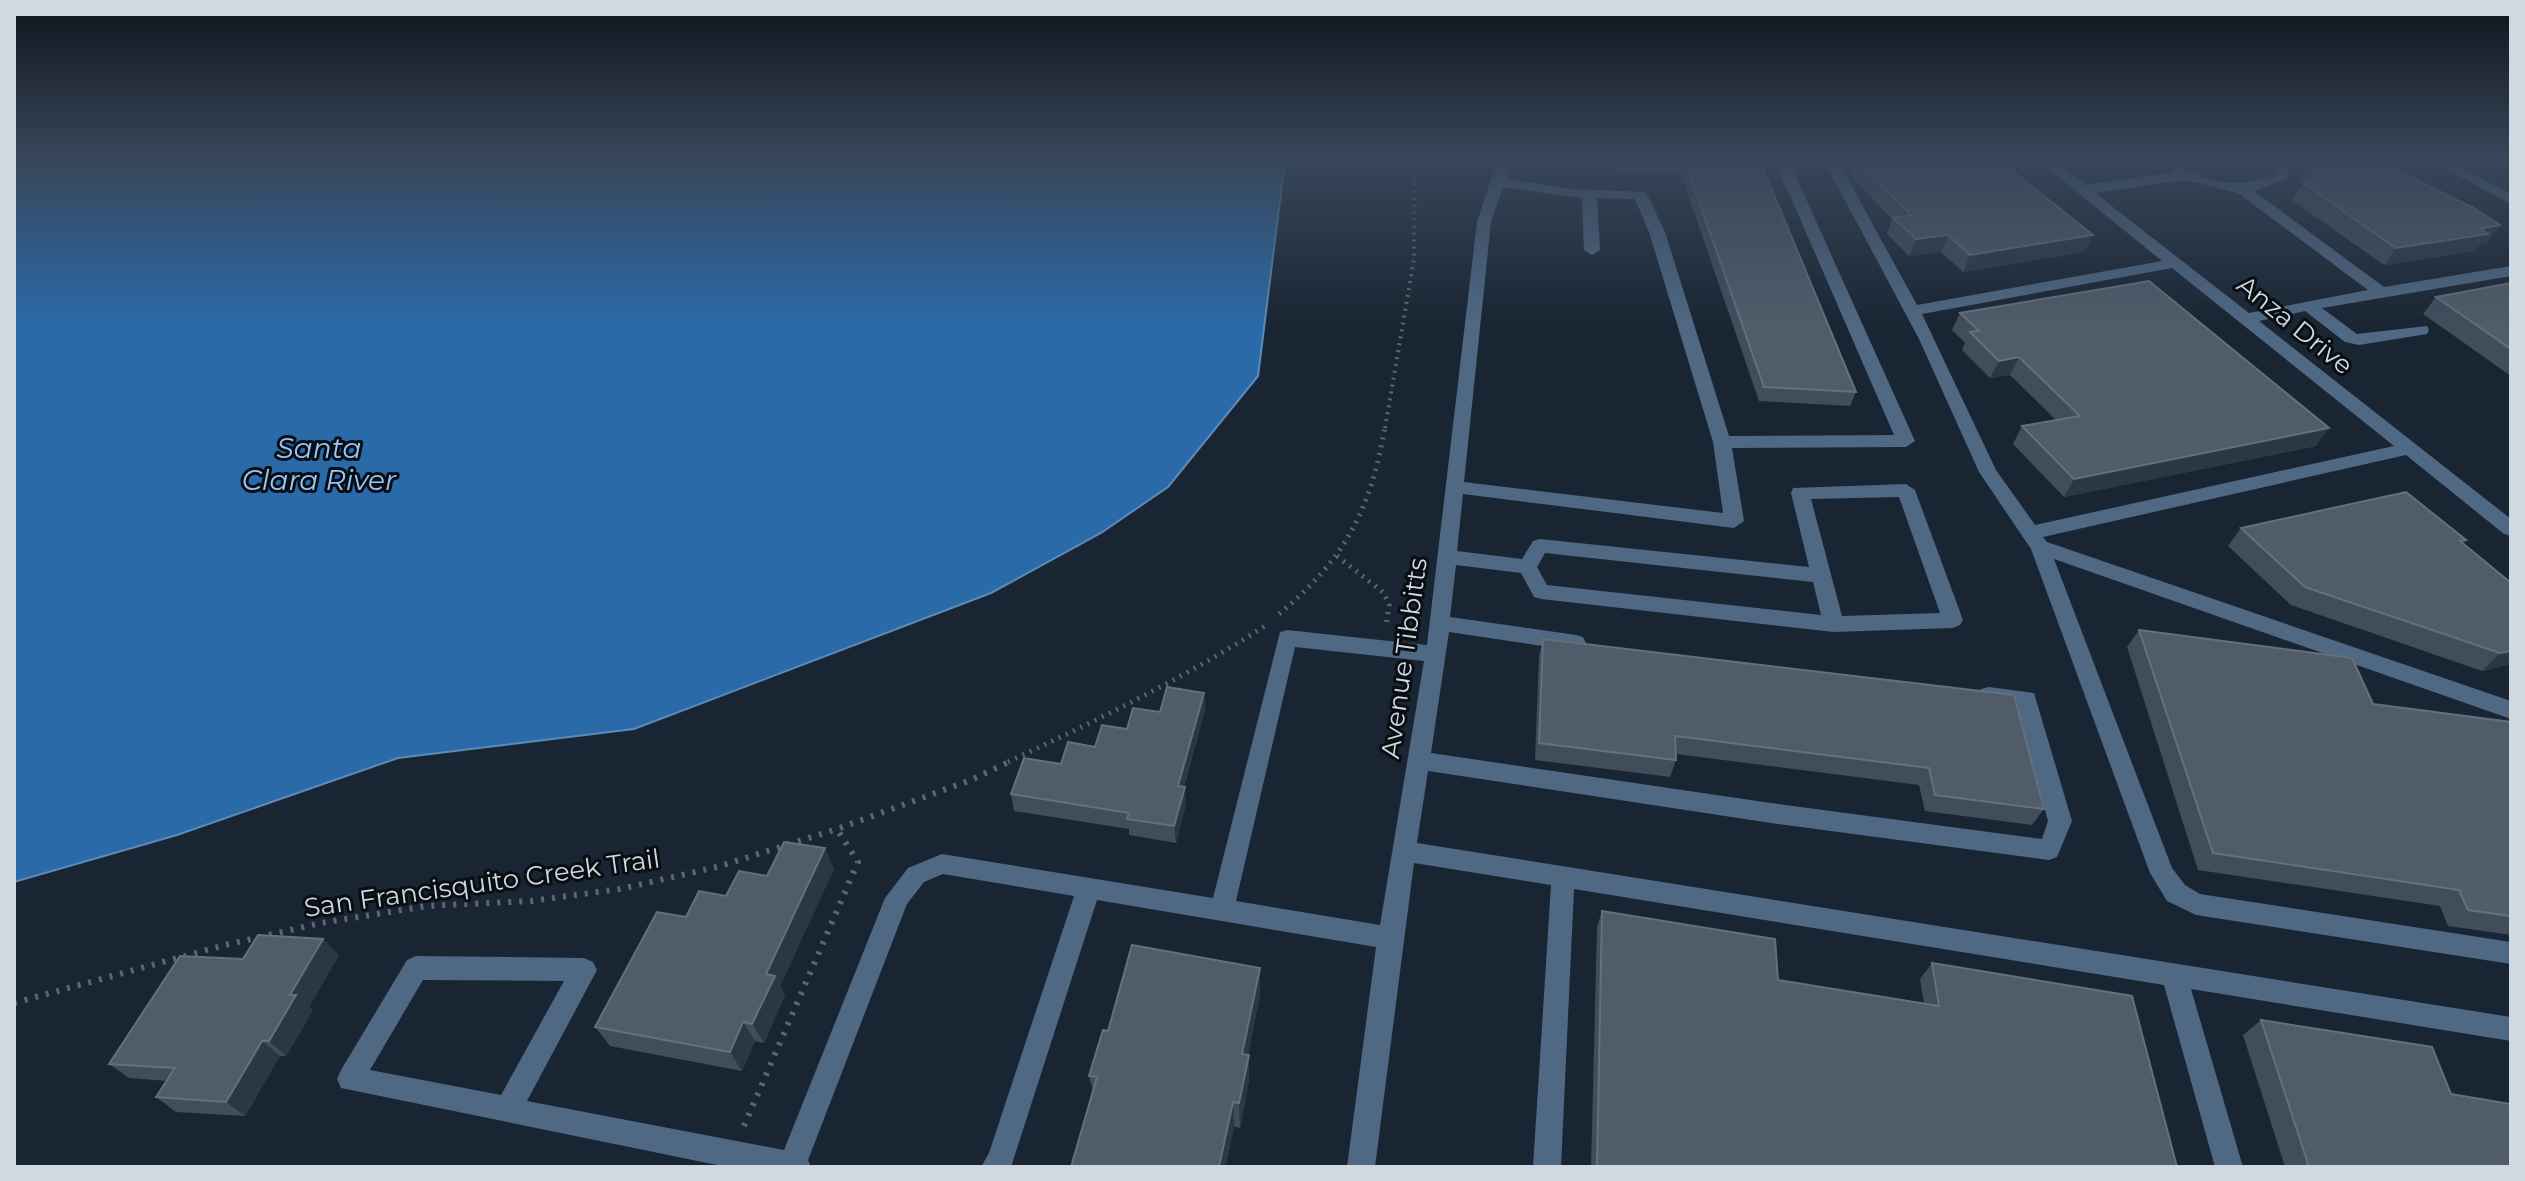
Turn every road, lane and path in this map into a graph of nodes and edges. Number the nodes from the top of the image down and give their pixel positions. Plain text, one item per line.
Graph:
1 (1414, 216) edge
2 (1486, 216) edge
3 (1590, 216) edge
4 (1650, 216) edge
5 (1806, 216) edge
6 (1861, 216) edge
7 (2118, 216) edge
8 (2278, 216) edge
9 (1592, 250) dead end
10 (2176, 263) junction
11 (2511, 271) edge
12 (2380, 292) junction
13 (2308, 305) junction
14 (1912, 311) junction
15 (2245, 319) junction
16 (2421, 330) dead end
17 (1722, 442) junction
18 (2408, 449) junction
19 (1455, 487) junction
20 (2511, 529) edge
21 (2035, 540) junction
22 (1337, 556) junction
23 (1447, 557) junction
24 (1527, 567) junction
25 (1823, 576) junction
26 (1439, 623) junction
27 (1834, 624) junction
28 (1595, 646) edge
29 (1384, 648) junction
30 (1436, 654) junction
31 (1962, 692) edge
32 (2511, 710) edge
33 (1419, 760) junction
34 (837, 829) junction
35 (1404, 851) junction
36 (1563, 877) junction
37 (1089, 888) junction
38 (1222, 910) junction
39 (1390, 938) junction
40 (2511, 953) edge
41 (2174, 975) junction
42 (14, 1003) edge
43 (2511, 1029) edge
44 (507, 1111) junction
45 (732, 1155) junction
46 (793, 1167) edge
47 (995, 1167) edge
48 (1361, 1167) edge
49 (1547, 1167) edge
50 (2229, 1167) edge

1 - 22 path, San Francisquito Creek Trail
2 - 19 street, Avenue Tibbitts
3 - 9 street
4 - 17 street
5 - 17 street
6 - 14 street
7 - 10 street, Anza Drive
8 - 12 street
10 - 14 street
10 - 15 street, Anza Drive
11 - 12 street
12 - 13 street
13 - 15 street
13 - 16 street
14 - 21 street
15 - 18 street, Anza Drive
17 - 19 street
18 - 20 street, Anza Drive
18 - 21 street
19 - 23 street, Avenue Tibbitts
21 - 32 street
21 - 40 street
22 - 29 path
22 - 34 path, San Francisquito Creek Trail
23 - 24 street
23 - 26 street, Avenue Tibbitts
24 - 25 street
24 - 27 street
25 - 27 street
25 - 27 street
26 - 28 street
26 - 30 street, Avenue Tibbitts
29 - 30 street
29 - 38 street
30 - 33 street, Avenue Tibbitts
31 - 33 street
33 - 35 street, Avenue Tibbitts
34 - 42 path, San Francisquito Creek Trail
34 - 45 path
35 - 36 street
35 - 39 street, Avenue Tibbitts
36 - 41 street
36 - 49 street
37 - 38 street
37 - 46 street
37 - 47 street
38 - 39 street
39 - 48 street, Avenue Tibbitts
41 - 43 street
41 - 50 street
44 - 44 street
44 - 45 street
45 - 46 street

